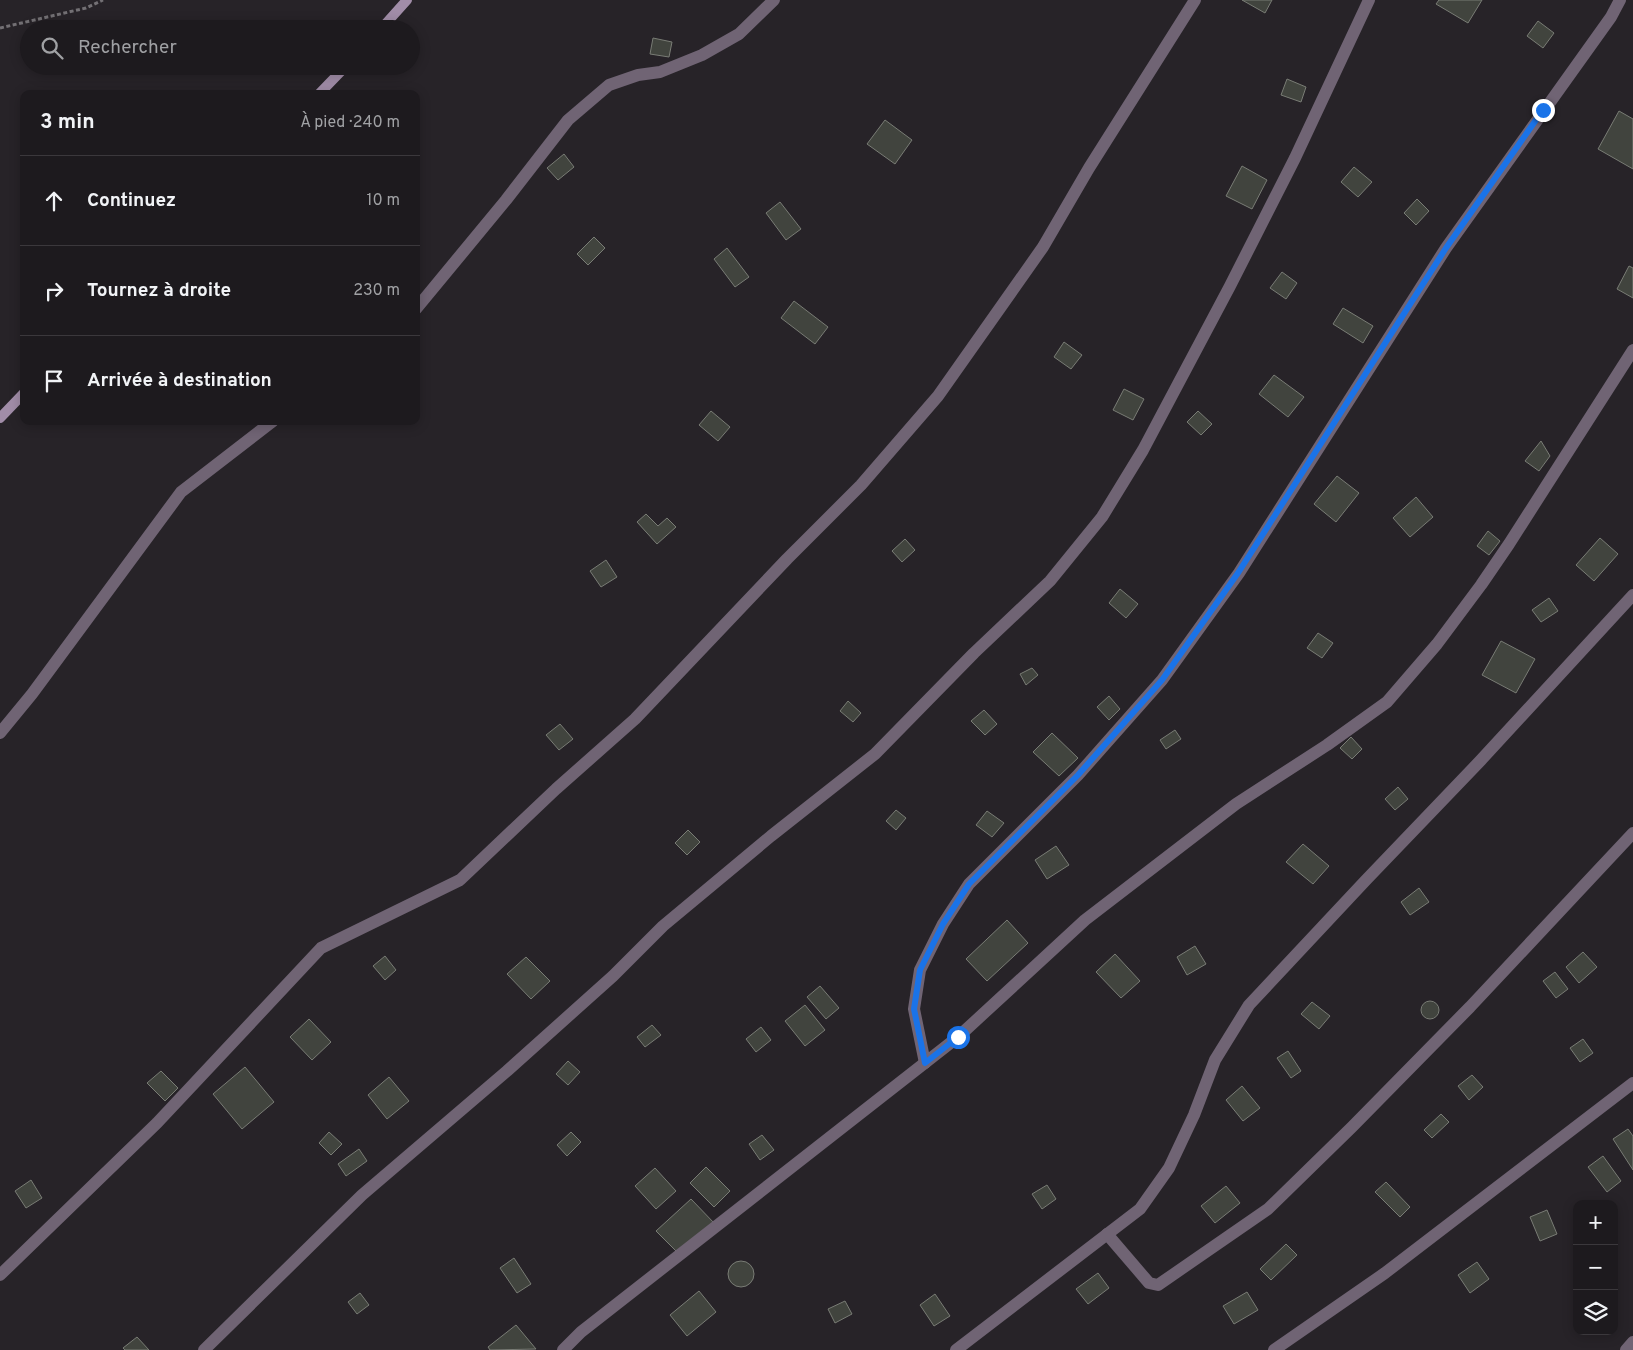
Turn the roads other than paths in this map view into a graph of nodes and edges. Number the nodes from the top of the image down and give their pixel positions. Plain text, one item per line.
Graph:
1 (774, 0) edge
2 (1195, 0) edge
3 (1369, 0) edge
4 (1620, 0) edge
5 (420, 304) edge
6 (1633, 350) edge
7 (268, 425) edge
8 (1633, 595) edge
9 (0, 733) edge
10 (1633, 833) edge
11 (925, 1063) junction
12 (1633, 1083) edge
13 (1107, 1234) junction
14 (0, 1274) edge
15 (1633, 1342) edge
16 (204, 1350) edge
17 (563, 1350) edge
18 (956, 1350) edge
19 (1274, 1350) edge
20 (1626, 1350) edge

1 - 5 street
2 - 14 street
3 - 16 street
4 - 11 street
6 - 11 street
7 - 9 street
8 - 13 street
10 - 13 street
11 - 17 street
12 - 19 street
13 - 18 street
15 - 20 street

